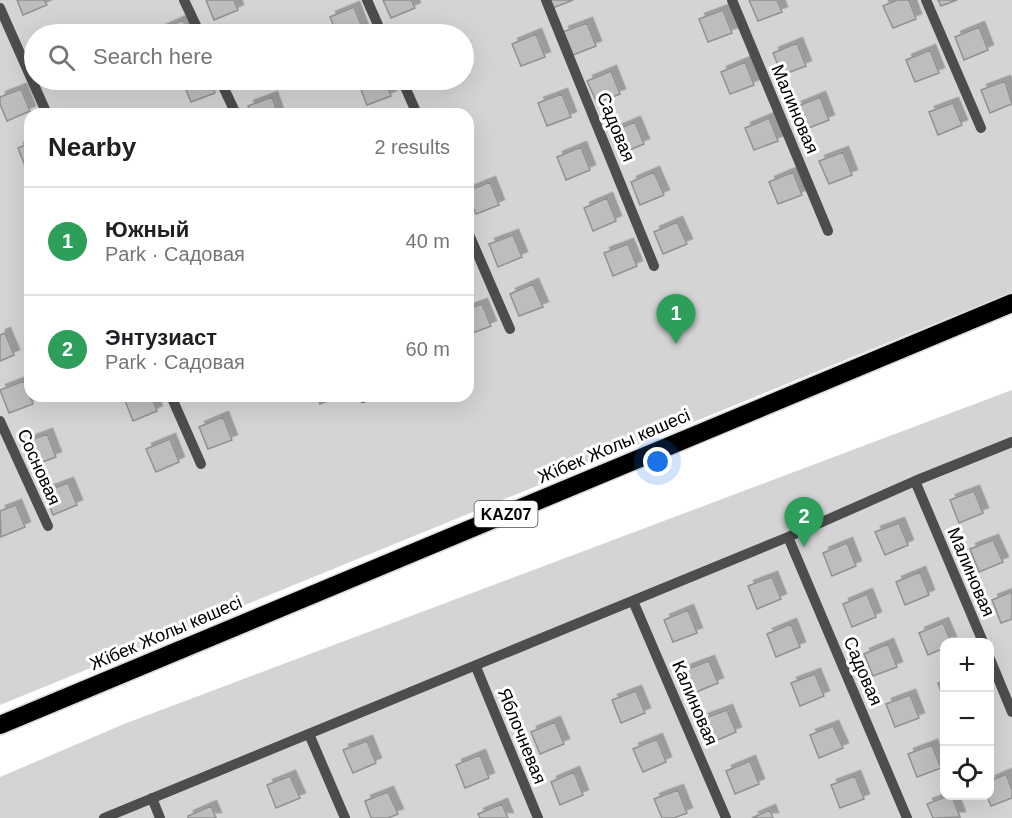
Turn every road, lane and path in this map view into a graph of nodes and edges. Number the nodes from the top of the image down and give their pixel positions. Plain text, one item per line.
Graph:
1 (184, 0) edge
2 (367, 0) edge
3 (546, 0) edge
4 (732, 0) edge
5 (926, 0) edge
6 (0, 8) edge
7 (195, 24) edge
8 (378, 24) edge
9 (24, 62) edge
10 (36, 90) edge
11 (225, 90) edge
12 (406, 90) edge
13 (44, 108) edge
14 (233, 108) edge
15 (414, 108) edge
16 (981, 128) dead end
17 (828, 231) dead end
18 (474, 246) edge
19 (654, 266) dead end
20 (1012, 303) edge
21 (510, 329) dead end
22 (174, 402) edge
23 (0, 421) edge
24 (1012, 442) edge
25 (201, 464) dead end
26 (915, 481) junction
27 (48, 526) dead end
28 (788, 537) junction
29 (633, 601) junction
30 (981, 638) edge
31 (476, 666) junction
32 (994, 669) edge
33 (1012, 712) edge
34 (0, 725) edge
35 (309, 734) junction
36 (152, 798) junction
37 (104, 818) edge
38 (160, 818) edge
39 (345, 818) edge
40 (538, 818) edge
41 (726, 818) edge
42 (907, 818) edge

1 - 7 street
2 - 8 street
3 - 19 street, Садовая
4 - 17 street, Малиновая
5 - 16 street
6 - 9 street
10 - 13 street
11 - 14 street
12 - 15 street
18 - 21 street
20 - 34 highway, Жібек Жолы көшесі / KAZ07
22 - 25 street
23 - 27 street, Сосновая
24 - 26 street
26 - 28 street
26 - 30 street, Малиновая
28 - 29 street
28 - 42 street, Садовая
29 - 31 street
29 - 41 street, Калиновая
31 - 35 street
31 - 40 street, Яблочневая
32 - 33 street
35 - 36 street
35 - 39 street
36 - 37 street
36 - 38 street

